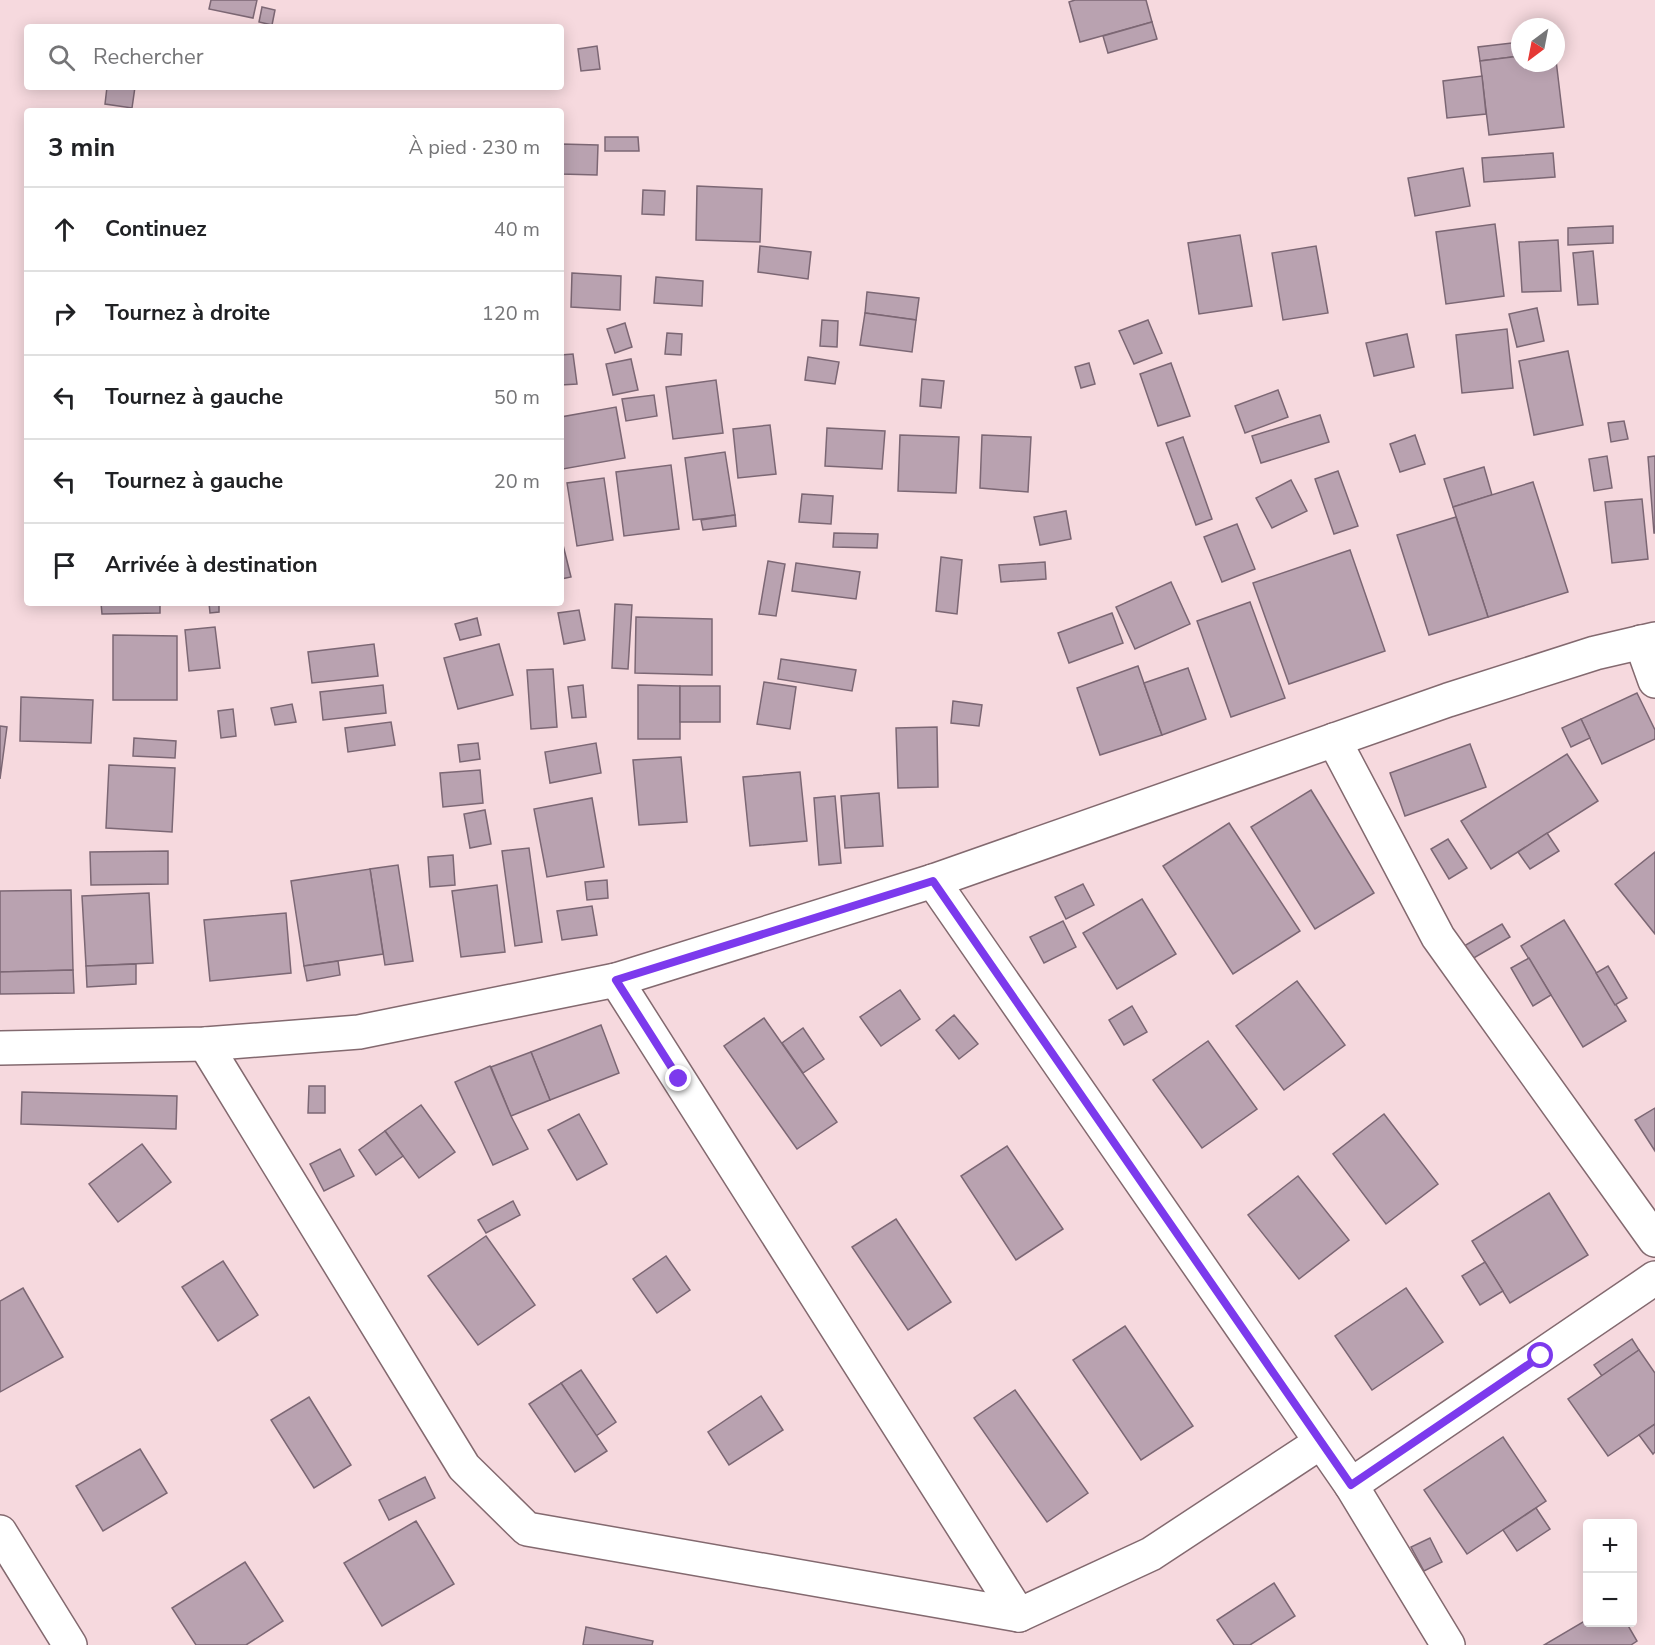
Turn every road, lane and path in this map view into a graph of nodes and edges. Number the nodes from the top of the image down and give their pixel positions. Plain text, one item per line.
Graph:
1 (1648, 641) edge
2 (1655, 681) edge
3 (1334, 740) junction
4 (933, 881) junction
5 (616, 980) junction
6 (205, 1044) junction
7 (0, 1048) edge
8 (1655, 1240) edge
9 (1655, 1278) edge
10 (1321, 1442) junction
11 (1351, 1485) junction
12 (0, 1532) edge
13 (1019, 1615) junction
14 (70, 1645) edge
15 (1448, 1645) edge

1 - 2 street
1 - 3 street
3 - 4 street
3 - 8 street
4 - 5 street
4 - 10 street
5 - 6 street
5 - 13 street
6 - 7 street
6 - 13 street
9 - 11 street
10 - 11 street
10 - 13 street
11 - 15 street
12 - 14 street

